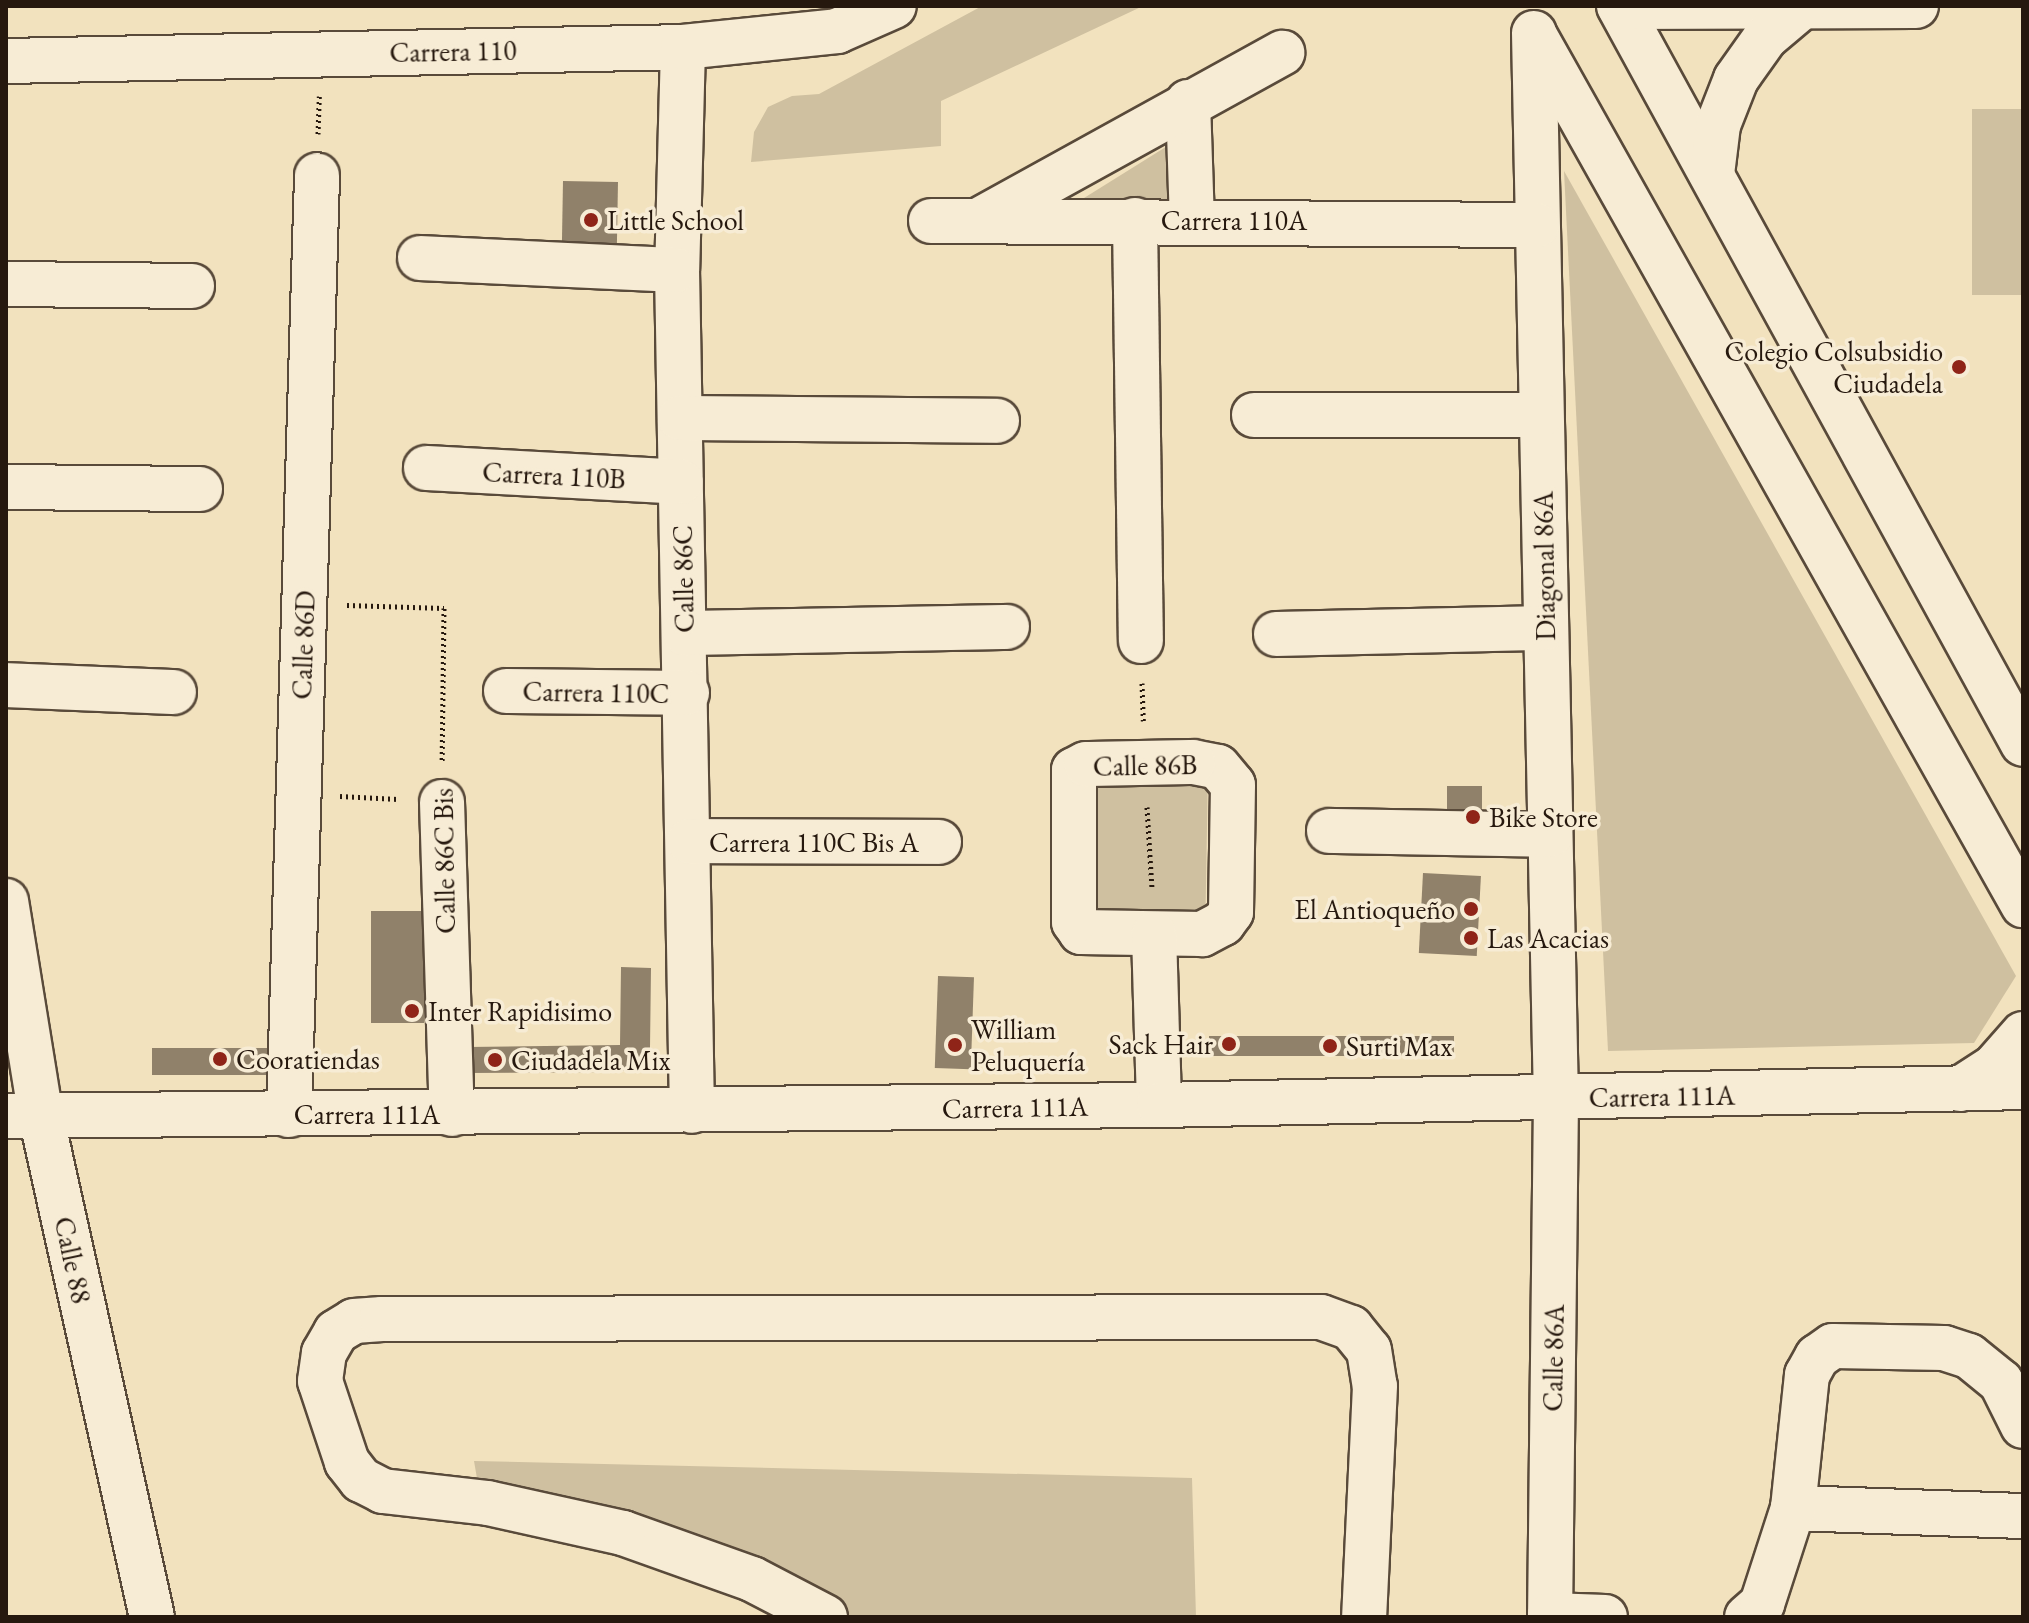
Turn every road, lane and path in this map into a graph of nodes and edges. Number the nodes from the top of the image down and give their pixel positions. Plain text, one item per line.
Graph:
1 (894, 6) edge
2 (1620, 6) edge
3 (1803, 6) edge
4 (1916, 6) edge
5 (1526, 20) edge
6 (683, 47) junction
7 (320, 53) junction
8 (1282, 53) dead end
9 (6, 61) edge
10 (1188, 102) junction
11 (1712, 174) junction
12 (317, 175) joint
13 (983, 219) junction
14 (1135, 220) junction
15 (931, 221) dead end
16 (1192, 221) junction
17 (1537, 225) junction
18 (420, 258) dead end
19 (677, 270) junction
20 (6, 284) edge
21 (192, 286) dead end
22 (1254, 415) dead end
23 (1541, 415) junction
24 (680, 418) junction
25 (997, 421) dead end
26 (426, 468) dead end
27 (681, 482) junction
28 (6, 487) edge
29 (200, 489) dead end
30 (305, 604) junction
31 (1007, 627) dead end
32 (1546, 628) junction
33 (685, 633) junction
34 (1276, 634) dead end
35 (1141, 641) dead end
36 (6, 685) edge
37 (506, 691) dead end
38 (174, 692) dead end
39 (687, 693) junction
40 (2023, 744) edge
41 (299, 794) junction
42 (442, 802) junction
43 (1329, 831) dead end
44 (1550, 835) junction
45 (689, 841) junction
46 (939, 842) dead end
47 (6, 901) edge
48 (2023, 905) edge
49 (1154, 934) junction
50 (2023, 1034) edge
51 (2023, 1087) edge
52 (1960, 1089) junction
53 (1556, 1099) junction
54 (1159, 1105) junction
55 (692, 1111) junction
56 (452, 1114) junction
57 (289, 1115) junction
58 (23, 1116) edge
59 (2023, 1426) edge
60 (1793, 1508) junction
61 (2023, 1516) edge
62 (1550, 1616) edge
63 (152, 1617) edge
64 (825, 1617) edge
65 (1364, 1617) edge
66 (1605, 1617) edge
67 (1747, 1617) edge

1 - 6 street, Carrera 110
2 - 3 street
2 - 11 street
3 - 4 street
3 - 11 street
5 - 17 street, Diagonal 86A
5 - 48 street, Diagonal 86A
6 - 7 street, Carrera 110
6 - 19 street, Calle 86C
7 - 9 street, Carrera 110
7 - 12 path
8 - 10 street
10 - 13 street
10 - 16 street
11 - 40 street
12 - 30 street, Calle 86D
13 - 14 street, Carrera 110A
13 - 15 street, Carrera 110A
14 - 16 street, Carrera 110A
14 - 35 street
16 - 17 street, Carrera 110A
17 - 23 street, Diagonal 86A
18 - 19 street
19 - 24 street, Calle 86C
20 - 21 street
22 - 23 street
23 - 32 street, Diagonal 86A
24 - 25 street
24 - 27 street, Calle 86C
26 - 27 street, Carrera 110B
27 - 33 street, Calle 86C
28 - 29 street
30 - 41 street, Calle 86D
30 - 42 path, Calle 86C Bis
31 - 33 street
32 - 34 street
32 - 44 street, Diagonal 86A
33 - 39 street, Calle 86C
36 - 38 street
37 - 39 street, Carrera 110C
39 - 45 street, Calle 86C
41 - 42 path
41 - 57 street, Calle 86D
42 - 56 street, Calle 86C Bis
43 - 44 street
44 - 53 street, Diagonal 86A
45 - 46 street, Carrera 110C Bis A
45 - 55 street, Calle 86C
47 - 58 street, Calle 88
49 - 49 street, Calle 86B
49 - 54 street
50 - 52 street
51 - 52 street, Carrera 111A
52 - 53 street, Carrera 111A
53 - 54 street, Carrera 111A
53 - 62 street, Calle 86A
54 - 55 street, Carrera 111A
55 - 56 street, Carrera 111A
56 - 57 street, Carrera 111A
57 - 58 street, Carrera 111A
58 - 63 street, Calle 88
59 - 60 street
60 - 61 street
60 - 67 street
62 - 66 street
64 - 65 street

